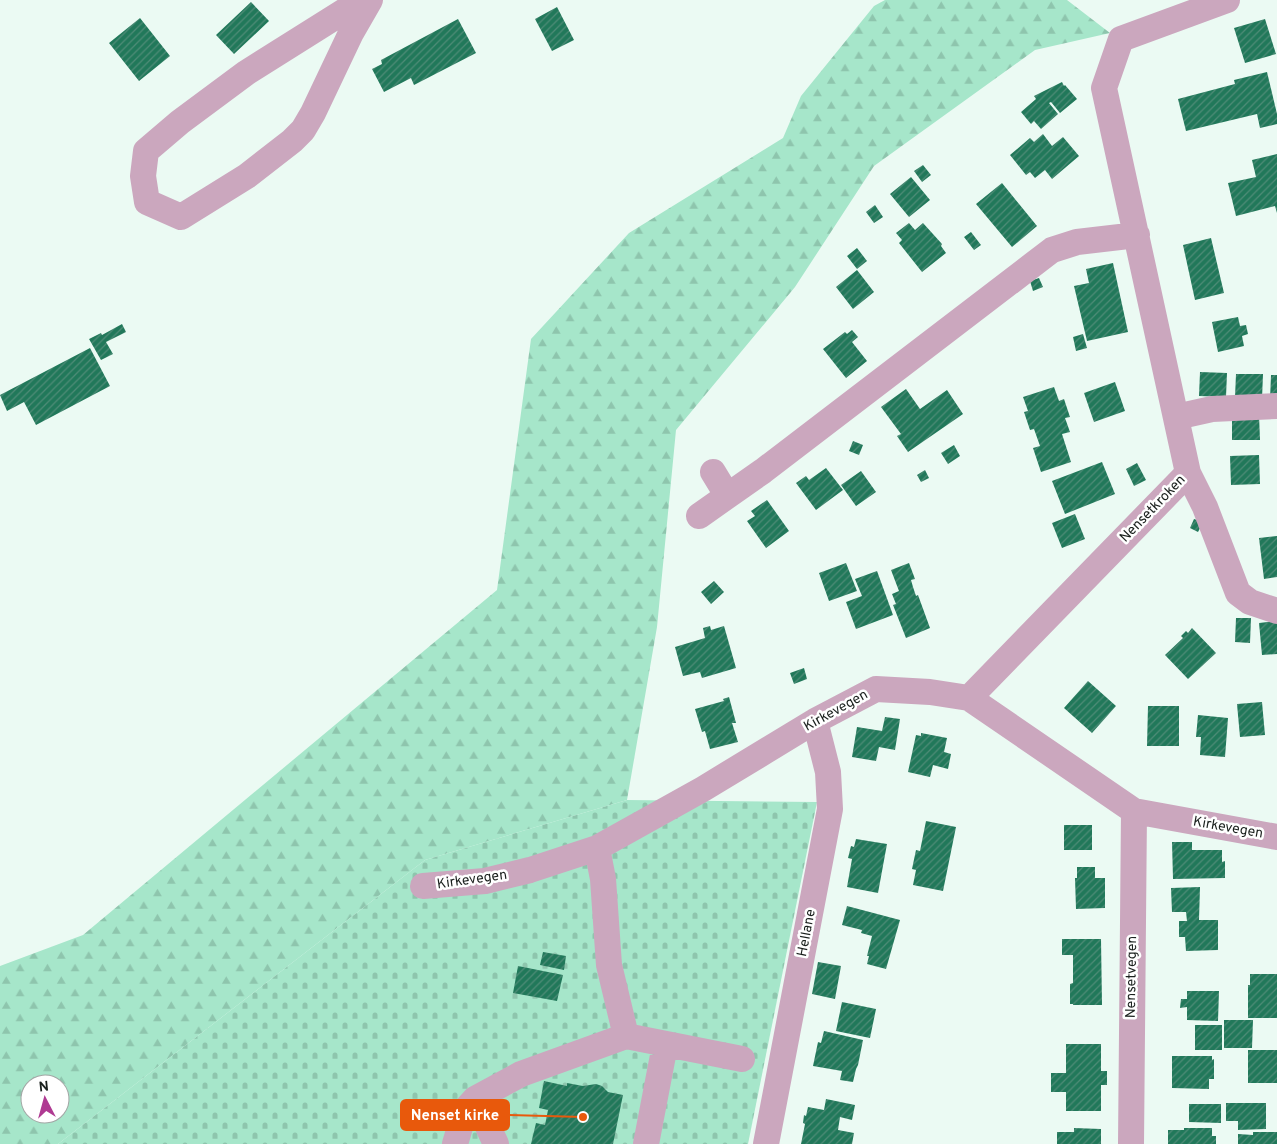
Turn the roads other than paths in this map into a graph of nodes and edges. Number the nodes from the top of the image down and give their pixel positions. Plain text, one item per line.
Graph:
1 (362, 0) edge
2 (370, 0) edge
3 (1227, 0) edge
4 (1136, 234) junction
5 (1277, 406) edge
6 (1176, 417) junction
7 (713, 472) dead end
8 (1188, 472) junction
9 (728, 495) junction
10 (699, 516) dead end
11 (1277, 611) edge
12 (969, 698) junction
13 (816, 721) junction
14 (1134, 811) junction
15 (1277, 837) edge
16 (597, 848) junction
17 (423, 886) dead end
18 (626, 1036) junction
19 (665, 1044) junction
20 (742, 1059) dead end
21 (474, 1099) junction
22 (455, 1144) edge
23 (496, 1144) edge
24 (646, 1144) edge
25 (766, 1144) edge
26 (1131, 1144) edge

1 - 2 street
3 - 4 street, Nensetkroken
4 - 6 street, Nensetkroken
4 - 9 street
5 - 6 street
6 - 8 street, Nensetkroken
7 - 9 street
8 - 11 street
8 - 12 street, Nensetkroken
9 - 10 street
12 - 13 street, Kirkevegen
12 - 14 street, Kirkevegen
13 - 16 street, Kirkevegen
13 - 25 street, Hellane
14 - 15 street, Kirkevegen
14 - 26 street, Nensetvegen
16 - 17 street, Kirkevegen
16 - 18 street
18 - 19 street
18 - 21 street
19 - 20 street
19 - 24 street
21 - 22 street
21 - 23 street

